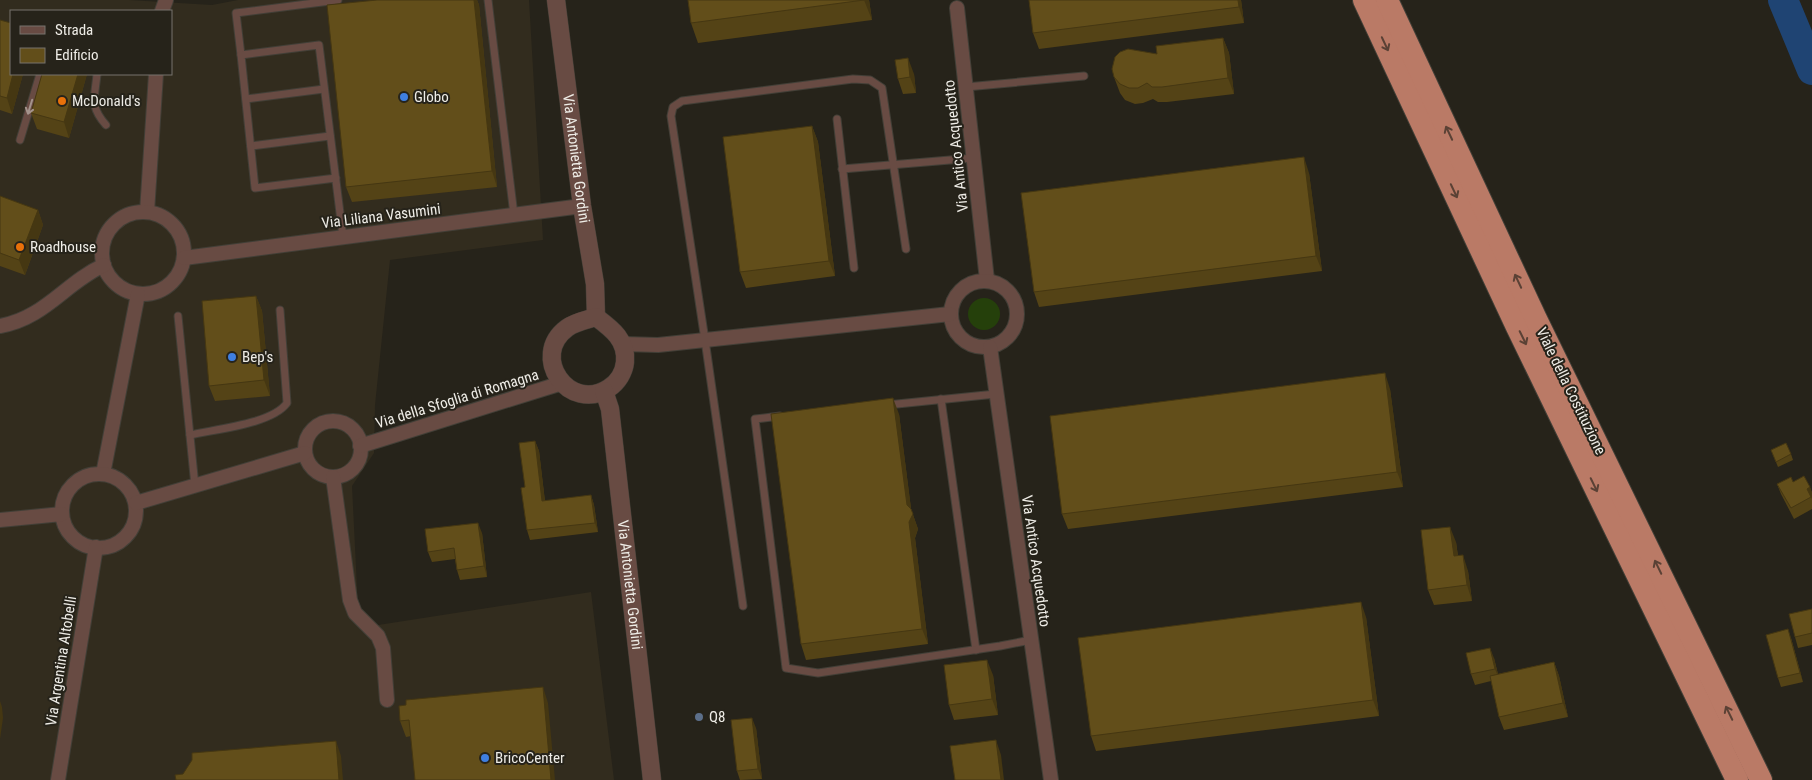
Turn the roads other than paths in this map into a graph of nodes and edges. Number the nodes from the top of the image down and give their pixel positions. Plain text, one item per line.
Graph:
1 (338, 0) edge
2 (488, 0) edge
3 (556, 0) edge
4 (1364, 0) edge
5 (1387, 0) edge
6 (957, 8) dead end
7 (241, 55) junction
8 (40, 75) edge
9 (97, 75) edge
10 (156, 75) edge
11 (1084, 76) dead end
12 (966, 87) junction
13 (324, 89) junction
14 (246, 99) junction
15 (837, 119) dead end
16 (106, 124) dead end
17 (330, 136) junction
18 (20, 140) dead end
19 (251, 146) junction
20 (974, 158) junction
21 (894, 165) junction
22 (842, 169) junction
23 (336, 178) junction
24 (582, 206) junction
25 (148, 212) junction
26 (514, 215) junction
27 (343, 237) junction
28 (906, 249) dead end
29 (184, 258) junction
30 (104, 266) junction
31 (854, 268) dead end
32 (987, 280) junction
33 (138, 294) junction
34 (280, 310) dead end
35 (950, 314) junction
36 (178, 316) dead end
37 (596, 317) junction
38 (0, 326) edge
39 (706, 340) junction
40 (623, 344) junction
41 (990, 347) junction
42 (562, 384) junction
43 (604, 391) junction
44 (996, 394) junction
45 (941, 400) junction
46 (882, 406) edge
47 (784, 416) edge
48 (190, 435) junction
49 (360, 446) junction
50 (305, 454) junction
51 (102, 474) junction
52 (333, 478) junction
53 (195, 486) junction
54 (136, 503) junction
55 (62, 514) junction
56 (0, 520) edge
57 (96, 548) junction
58 (743, 606) dead end
59 (1031, 640) junction
60 (976, 650) junction
61 (387, 700) dead end
62 (58, 780) edge
63 (652, 780) edge
64 (1051, 780) edge
65 (1737, 780) edge
66 (1761, 780) edge

1 - 7 lane
2 - 26 lane
3 - 24 street, Via Antonietta Gordini
4 -> 65 highway, Viale della Costituzione
66 -> 5 highway, Viale della Costituzione
6 - 12 street, Via Antico Acquedotto
7 - 13 lane
7 - 14 lane
8 -> 18 lane
9 - 16 lane
10 - 25 street
11 - 12 lane
12 - 20 street, Via Antico Acquedotto
13 - 14 lane
13 - 17 lane
14 - 19 lane
15 - 22 lane
17 - 19 lane
17 - 23 lane
19 - 23 lane
20 - 21 lane
20 - 32 street, Via Antico Acquedotto
21 - 22 lane
21 - 28 lane
21 - 39 lane
22 - 31 lane
23 - 27 lane
24 - 26 street, Via Liliana Vasumini
24 - 37 street, Via Antonietta Gordini
25 - 29 street
25 - 30 street
26 - 27 street, Via Liliana Vasumini
27 - 29 street, Via Liliana Vasumini
29 - 33 street
30 - 33 street
30 - 38 street
32 - 35 street
32 - 41 street
33 - 51 street
34 - 48 lane
35 - 39 street
35 - 41 street
36 - 48 lane
37 - 40 street
37 - 42 street
39 - 40 street
39 - 58 lane
40 - 43 street
41 - 44 street, Via Antico Acquedotto
42 - 43 street
42 - 49 street, Via della Sfoglia di Romagna
43 - 63 street, Via Antonietta Gordini
44 - 45 lane
44 - 59 street, Via Antico Acquedotto
45 - 46 lane
45 - 60 lane
47 - 60 lane
48 - 53 lane
49 - 50 street
49 - 52 street
50 - 52 street
50 - 53 street
51 - 54 street
51 - 55 street
52 - 61 street
53 - 54 street
54 - 57 street
55 - 56 street
55 - 57 street
57 - 62 street, Via Argentina Altobelli
59 - 60 lane
59 - 64 street, Via Antico Acquedotto

